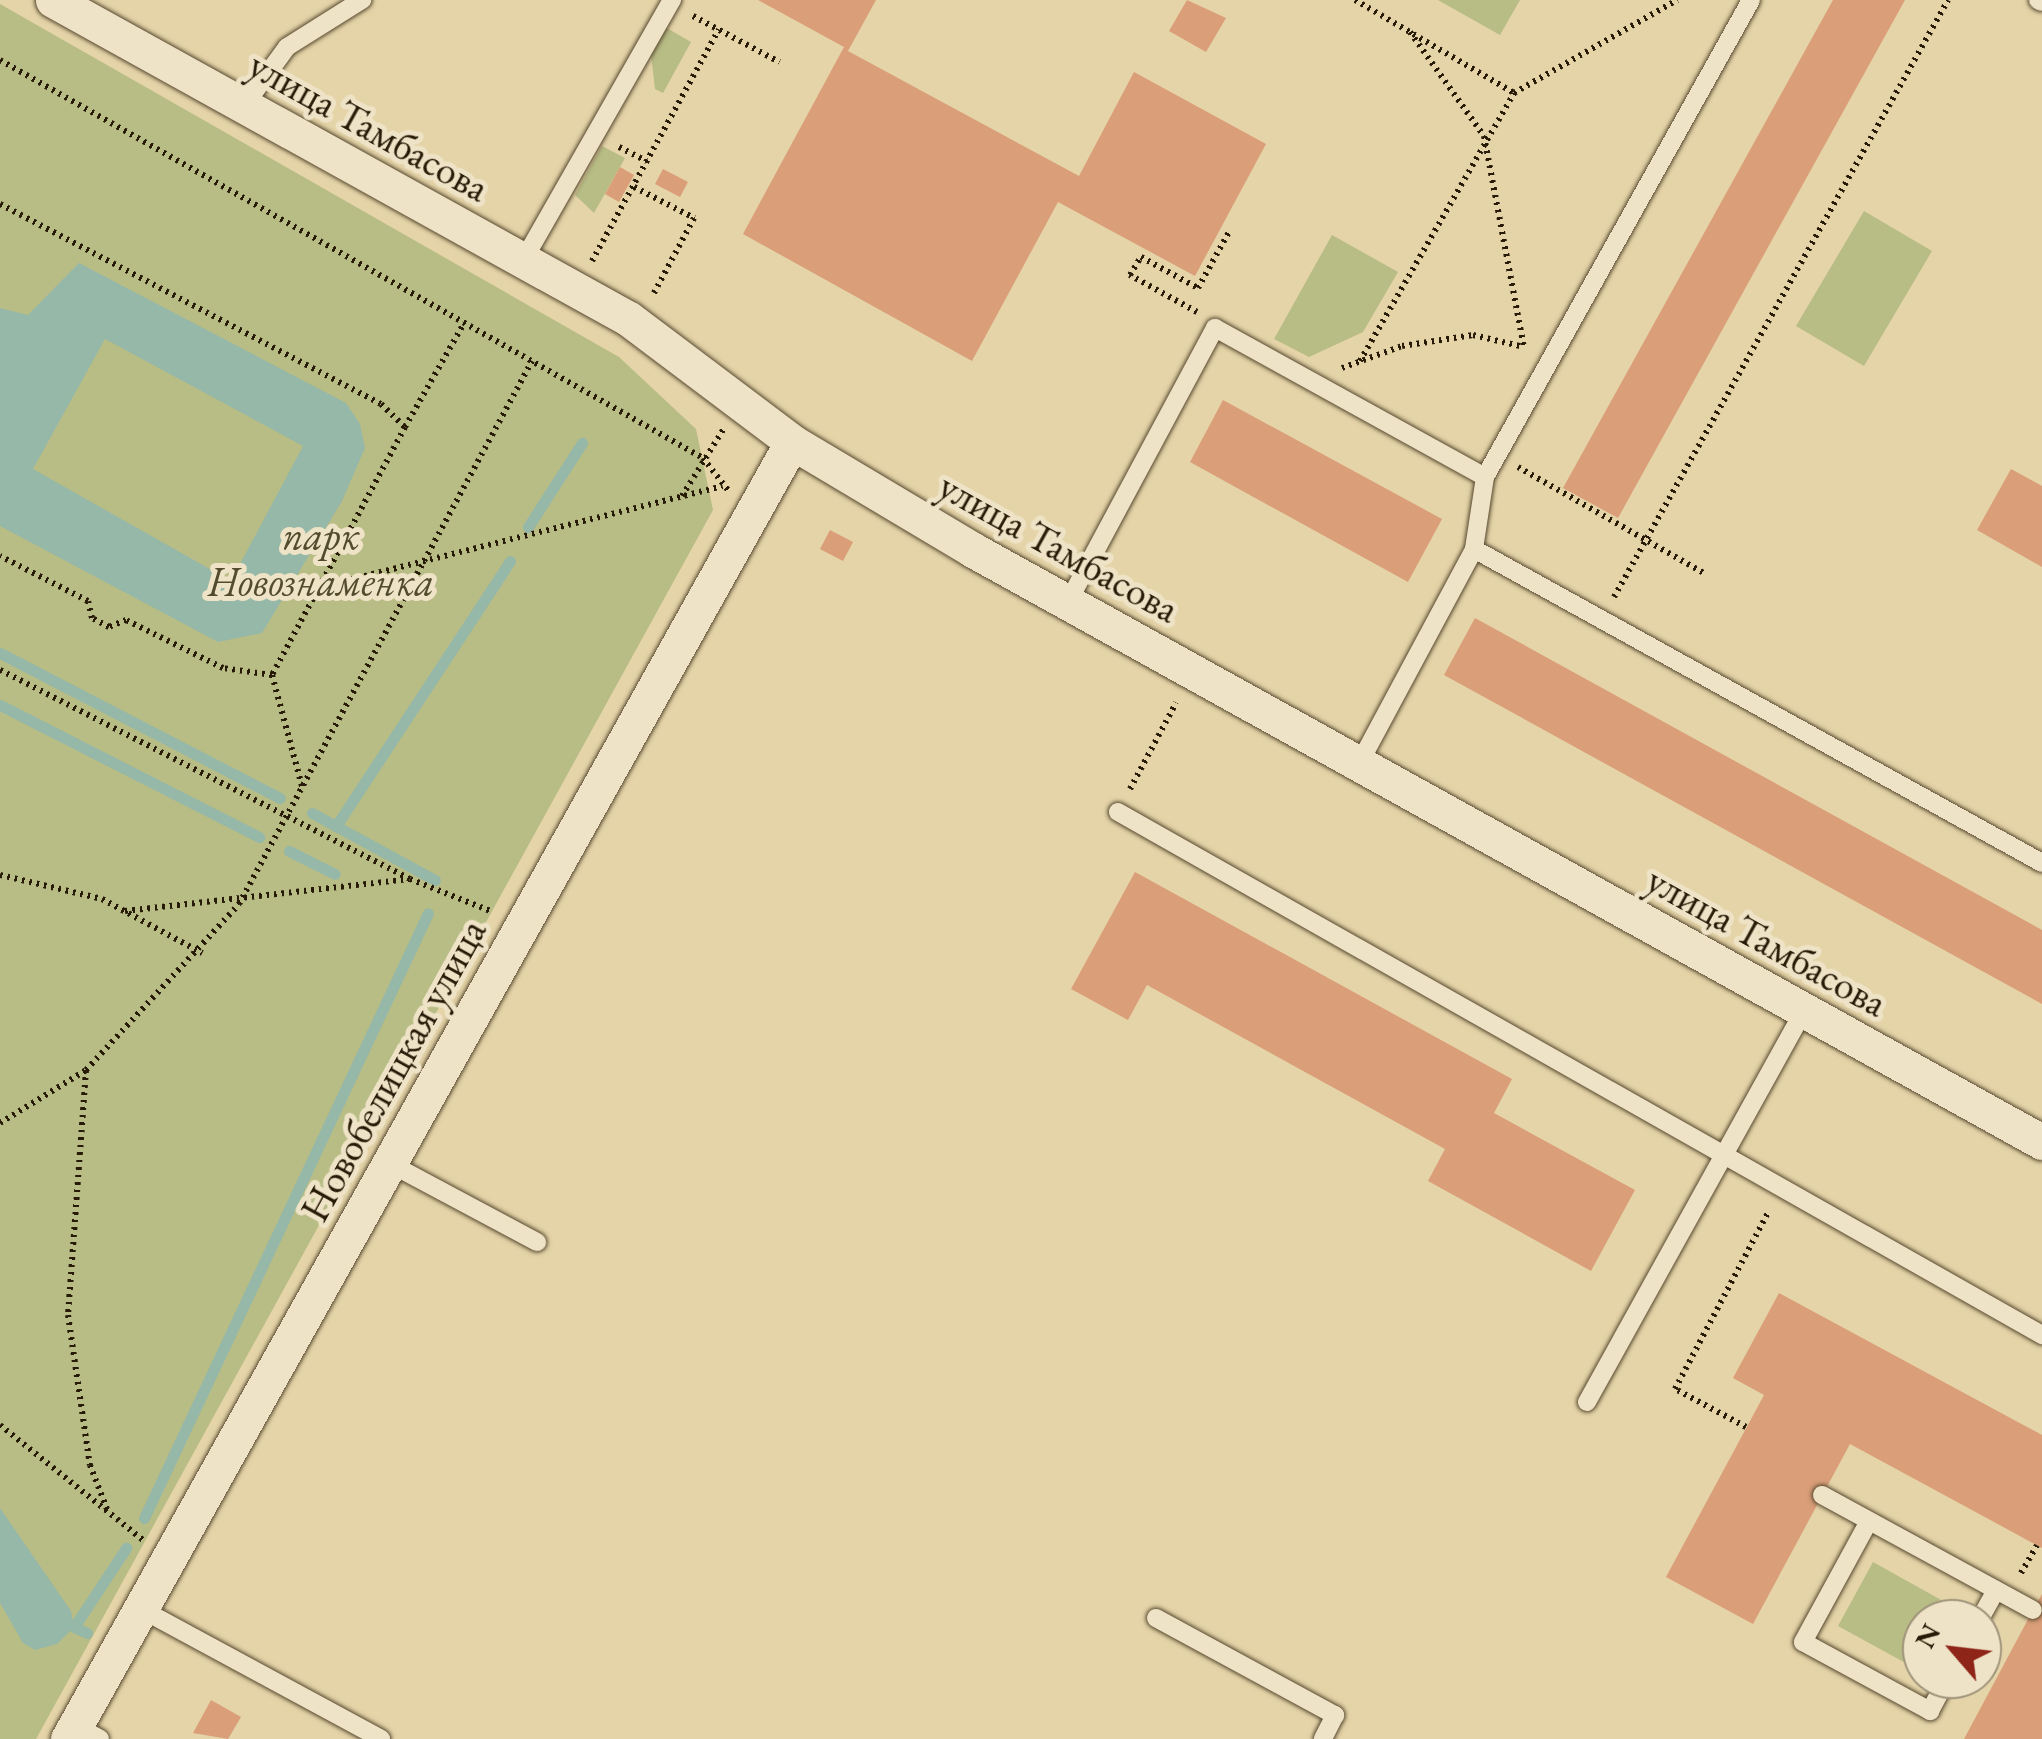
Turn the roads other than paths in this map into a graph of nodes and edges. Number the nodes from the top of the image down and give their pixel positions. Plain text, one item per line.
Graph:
1 (53, 0) edge
2 (362, 0) edge
3 (1751, 0) edge
4 (671, 2) edge
5 (244, 106) junction
6 (523, 260) junction
7 (792, 442) junction
8 (1485, 477) junction
9 (1474, 549) junction
10 (1068, 602) junction
11 (1360, 762) junction
12 (1118, 812) road end
13 (2042, 862) edge
14 (1804, 1010) junction
15 (2042, 1142) edge
16 (1724, 1156) junction
17 (389, 1163) junction
18 (538, 1242) dead end
19 (2042, 1335) edge
20 (1587, 1402) dead end
21 (1822, 1495) dead end
22 (1869, 1521) junction
23 (1996, 1590) junction
24 (1991, 1599) edge
25 (142, 1608) junction
26 (2033, 1610) dead end
27 (1156, 1618) dead end
28 (1902, 1696) edge
29 (1908, 1699) edge
30 (1936, 1699) edge
31 (81, 1735) edge
32 (381, 1739) edge
33 (1323, 1739) edge

1 - 5 street, улица Тамбасова
2 - 5 lane
3 - 8 lane
4 - 6 lane
5 - 6 street, улица Тамбасова
6 - 7 street, улица Тамбасова
7 - 10 street, улица Тамбасова
7 - 17 street, Новобелицкая улица
8 - 9 lane
8 - 10 lane
9 - 11 lane
9 - 13 lane
10 - 11 street, улица Тамбасова
11 - 14 street, улица Тамбасова
12 - 16 lane
14 - 15 street, улица Тамбасова
14 - 16 lane
16 - 19 lane
16 - 20 lane
17 - 18 lane
17 - 25 street, Новобелицкая улица
21 - 22 lane
22 - 23 lane
22 - 28 lane
23 - 24 lane
23 - 26 lane
25 - 31 street, Новобелицкая улица
25 - 32 lane
27 - 33 lane
29 - 30 lane

